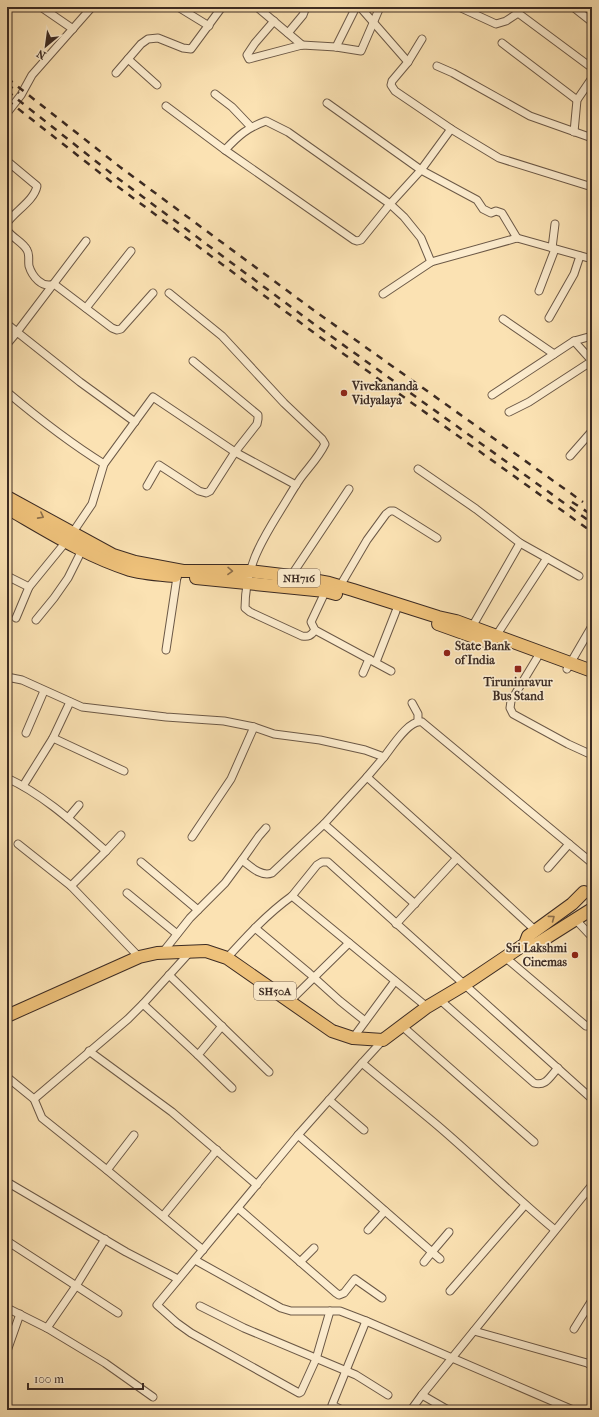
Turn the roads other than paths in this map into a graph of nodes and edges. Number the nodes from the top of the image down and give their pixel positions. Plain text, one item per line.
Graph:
1 (41, 7) edge
2 (92, 7) edge
3 (178, 7) edge
4 (222, 7) edge
5 (257, 7) edge
6 (306, 7) edge
7 (356, 7) edge
8 (360, 7) edge
9 (380, 7) edge
10 (459, 7) edge
11 (573, 7) edge
12 (520, 10) edge
13 (274, 21) junction
14 (373, 21) junction
15 (592, 22) edge
16 (209, 26) junction
17 (73, 29) junction
18 (288, 33) junction
19 (422, 39) dead end
20 (502, 43) dead end
21 (302, 45) junction
22 (336, 47) junction
23 (128, 59) junction
24 (408, 62) junction
25 (437, 66) dead end
26 (592, 68) edge
27 (116, 73) dead end
28 (592, 78) edge
29 (156, 85) dead end
30 (215, 94) dead end
31 (576, 100) junction
32 (327, 103) dead end
33 (166, 106) dead end
34 (7, 113) edge
35 (251, 127) junction
36 (451, 129) junction
37 (574, 132) junction
38 (592, 138) edge
39 (225, 150) junction
40 (7, 161) edge
41 (421, 170) junction
42 (592, 187) edge
43 (390, 204) junction
44 (7, 223) edge
45 (555, 224) dead end
46 (7, 230) edge
47 (517, 238) junction
48 (86, 241) dead end
49 (554, 249) junction
50 (131, 251) dead end
51 (580, 256) junction
52 (592, 259) edge
53 (431, 262) junction
54 (54, 284) junction
55 (539, 291) dead end
56 (153, 292) dead end
57 (170, 293) dead end
58 (383, 294) dead end
59 (86, 308) junction
60 (549, 318) dead end
61 (503, 319) dead end
62 (7, 324) edge
63 (17, 332) junction
64 (592, 336) edge
65 (574, 341) junction
66 (7, 344) edge
67 (554, 354) junction
68 (193, 361) dead end
69 (592, 361) edge
70 (7, 392) edge
71 (492, 395) dead end
72 (509, 412) dead end
73 (135, 422) junction
74 (592, 431) edge
75 (236, 452) junction
76 (570, 456) dead end
77 (104, 464) junction
78 (418, 469) dead end
79 (296, 485) junction
80 (147, 486) dead end
81 (349, 489) dead end
82 (7, 497) edge
83 (7, 508) edge
84 (69, 537) junction
85 (437, 538) dead end
86 (520, 543) junction
87 (82, 550) junction
88 (547, 558) junction
89 (7, 576) edge
90 (291, 576) junction
91 (579, 576) dead end
92 (177, 577) junction
93 (248, 577) junction
94 (29, 587) junction
95 (331, 587) junction
96 (396, 611) junction
97 (16, 618) dead end
98 (36, 620) dead end
99 (592, 626) edge
100 (472, 627) junction
101 (315, 630) junction
102 (496, 636) junction
103 (166, 650) dead end
104 (537, 658) junction
105 (373, 661) junction
106 (568, 666) junction
107 (390, 671) dead end
108 (592, 671) edge
109 (362, 673) dead end
110 (7, 677) edge
111 (592, 678) edge
112 (44, 691) junction
113 (70, 702) junction
114 (412, 703) dead end
115 (418, 721) junction
116 (254, 727) junction
117 (26, 733) dead end
118 (52, 738) junction
119 (592, 755) edge
120 (384, 757) junction
121 (124, 771) dead end
122 (367, 777) junction
123 (7, 778) edge
124 (23, 786) junction
125 (80, 805) dead end
126 (68, 818) junction
127 (324, 824) junction
128 (266, 828) dead end
129 (121, 835) dead end
130 (192, 837) dead end
131 (18, 844) dead end
132 (569, 844) junction
133 (106, 851) junction
134 (457, 858) junction
135 (242, 860) junction
136 (141, 862) dead end
137 (592, 863) edge
138 (548, 868) dead end
139 (71, 886) junction
140 (588, 889) edge
141 (127, 892) dead end
142 (292, 896) junction
143 (415, 904) junction
144 (592, 909) edge
145 (198, 910) junction
146 (575, 919) junction
147 (396, 924) junction
148 (255, 928) junction
149 (535, 930) junction
150 (177, 934) junction
151 (592, 937) edge
152 (349, 943) junction
153 (525, 944) junction
154 (163, 952) junction
155 (190, 952) junction
156 (139, 957) junction
157 (227, 958) junction
158 (506, 958) junction
159 (169, 975) junction
160 (314, 978) junction
161 (395, 981) junction
162 (464, 985) junction
163 (439, 999) junction
164 (290, 1001) junction
165 (144, 1004) junction
166 (427, 1007) junction
167 (7, 1016) edge
168 (365, 1021) junction
169 (222, 1026) junction
170 (402, 1026) junction
171 (586, 1026) dead end
172 (353, 1038) junction
173 (383, 1040) junction
174 (89, 1051) junction
175 (198, 1055) junction
176 (362, 1063) junction
177 (558, 1068) junction
178 (270, 1072) dead end
179 (7, 1077) edge
180 (232, 1088) dead end
181 (34, 1099) junction
182 (592, 1099) edge
183 (329, 1100) junction
184 (364, 1130) dead end
185 (134, 1135) dead end
186 (298, 1135) junction
187 (534, 1142) dead end
188 (217, 1150) junction
189 (107, 1170) junction
190 (7, 1182) edge
191 (257, 1185) junction
192 (592, 1185) edge
193 (525, 1205) junction
194 (238, 1208) junction
195 (385, 1211) junction
196 (163, 1216) junction
197 (368, 1230) dead end
198 (556, 1230) junction
199 (449, 1232) dead end
200 (105, 1239) junction
201 (7, 1241) edge
202 (314, 1248) dead end
203 (204, 1250) junction
204 (432, 1252) junction
205 (440, 1259) dead end
206 (195, 1260) junction
207 (300, 1262) junction
208 (424, 1262) dead end
209 (178, 1279) junction
210 (76, 1286) junction
211 (450, 1291) dead end
212 (382, 1298) dead end
213 (592, 1300) edge
214 (200, 1306) dead end
215 (7, 1308) edge
216 (330, 1311) junction
217 (118, 1313) dead end
218 (20, 1314) junction
219 (366, 1321) junction
220 (46, 1328) junction
221 (574, 1329) dead end
222 (474, 1331) junction
223 (7, 1351) edge
224 (452, 1357) junction
225 (316, 1359) junction
226 (592, 1366) edge
227 (346, 1371) junction
228 (388, 1395) dead end
229 (422, 1395) junction
230 (153, 1397) dead end
231 (342, 1410) edge
232 (411, 1410) edge
233 (448, 1410) edge
234 (573, 1410) edge

1 - 17 street
2 - 17 street
3 - 16 street
4 - 16 street
5 - 13 street
6 - 18 street
7 - 22 street
8 - 14 street
9 - 14 street
10 - 12 street
11 - 15 street
12 - 26 street
13 - 18 street
13 - 21 street
14 - 22 street
14 - 24 street
16 - 23 street
17 - 34 street
18 - 21 street
19 - 24 street
20 - 31 street
21 - 22 street
23 - 27 street
23 - 29 street
24 - 36 street
25 - 37 street
28 - 31 street
30 - 35 street
31 - 37 street
32 - 41 street
33 - 39 street
35 - 39 street
35 - 43 street
36 - 41 street
36 - 42 street
37 - 38 street
39 - 43 street
40 - 44 street
41 - 43 street
41 - 47 street
43 - 53 street
45 - 49 street
46 - 54 street
47 - 49 street
47 - 53 street
48 - 54 street
49 - 51 street
49 - 55 street
50 - 59 street
51 - 52 street
51 - 60 street
53 - 58 street
54 - 59 street
54 - 63 street
56 - 59 street
57 - 79 street
61 - 67 street
62 - 63 street
63 - 66 street
63 - 73 street
64 - 65 street
65 - 67 street
65 - 69 street
67 - 71 street
68 - 75 street
69 - 72 street
70 - 77 street
73 - 75 street
73 - 77 street
74 - 76 street
75 - 79 street
75 - 80 street
77 - 84 street
78 - 86 street
79 - 93 street
81 - 90 street
82 -> 84 main road, NH716
83 - 84 main road, NH716
84 - 87 main road, NH716
84 -> 93 main road, NH716
84 - 94 street
85 - 95 street
86 - 88 street
86 - 100 street
87 - 92 main road, NH716
87 - 98 street
88 - 91 street
88 - 102 street
89 - 94 street
90 - 93 main road, NH716
90 - 95 main road, NH716
92 - 93 main road, NH716
92 - 103 street
93 - 95 main road, NH716
93 - 101 street
94 - 97 street
95 - 96 main road, NH716
95 - 100 main road, NH716
95 - 101 street
96 - 104 main road, NH716
96 - 105 street
99 - 106 street
100 - 102 main road, NH716
101 - 105 street
102 - 106 main road, NH716
104 - 106 main road, NH716
104 - 119 street
105 - 107 street
105 - 109 street
106 - 108 main road, NH716
106 - 111 main road, NH716
110 - 112 street
112 - 113 street
112 - 117 street
113 - 116 street
113 - 118 street
114 - 115 street
115 - 120 street
115 - 132 street
116 - 120 street
116 - 130 street
118 - 121 street
118 - 124 street
120 - 122 street
122 - 127 street
122 - 134 street
123 - 124 street
124 - 126 street
125 - 126 street
126 - 133 street
127 - 135 street
127 - 143 street
128 - 135 street
129 - 133 street
131 - 139 street
132 - 137 street
132 - 138 street
133 - 139 street
134 - 143 street
134 - 149 street
135 - 145 street
136 - 145 street
139 - 156 street
140 - 144 main road
149 -> 140 main road
141 - 150 street
142 - 147 street
142 - 148 street
142 - 152 street
143 - 147 street
144 - 146 main road
145 - 150 street
146 - 151 street
146 - 153 main road
147 - 162 street
148 - 157 street
148 - 160 street
149 - 153 main road
150 - 154 street
152 - 160 street
152 - 161 street
153 - 158 main road
154 - 155 main road, SH50A
154 - 156 main road, SH50A
155 - 157 main road, SH50A
155 - 159 street
156 - 167 main road, SH50A
157 - 164 main road, SH50A
158 - 162 main road
158 - 171 street
159 - 165 street
159 - 169 street
160 - 164 street
160 - 168 street
161 - 166 street
161 - 168 street
162 - 163 main road
162 - 177 street
163 - 166 main road
163 - 177 street
164 - 172 main road, SH50A
165 - 174 street
165 - 175 street
166 - 170 main road
168 - 172 street
169 - 175 street
169 - 178 street
170 - 173 main road
170 - 187 street
172 - 173 main road, SH50A
173 - 176 street
174 - 181 street
174 - 188 street
175 - 180 street
176 - 183 street
176 - 193 street
177 - 182 street
179 - 181 street
181 - 189 street
183 - 184 street
183 - 186 street
185 - 189 street
186 - 191 street
186 - 195 street
188 - 191 street
188 - 196 street
189 - 196 street
190 - 200 street
191 - 194 street
192 - 198 street
193 - 198 street
193 - 211 street
194 - 203 street
194 - 207 street
195 - 197 street
195 - 204 street
196 - 203 street
198 - 222 street
199 - 204 street
200 - 209 street
200 - 210 street
201 - 210 street
202 - 207 street
203 - 206 street
204 - 205 street
204 - 208 street
206 - 209 street
206 - 216 street
207 - 212 street
209 - 225 street
210 - 217 street
210 - 220 street
213 - 221 street
214 - 225 street
215 - 218 street
216 - 219 street
216 - 225 street
218 - 220 street
218 - 223 street
219 - 224 street
219 - 227 street
220 - 230 street
222 - 224 street
222 - 226 street
224 - 229 street
224 - 234 street
225 - 227 street
227 - 228 street
227 - 231 street
229 - 232 street
229 - 233 street

